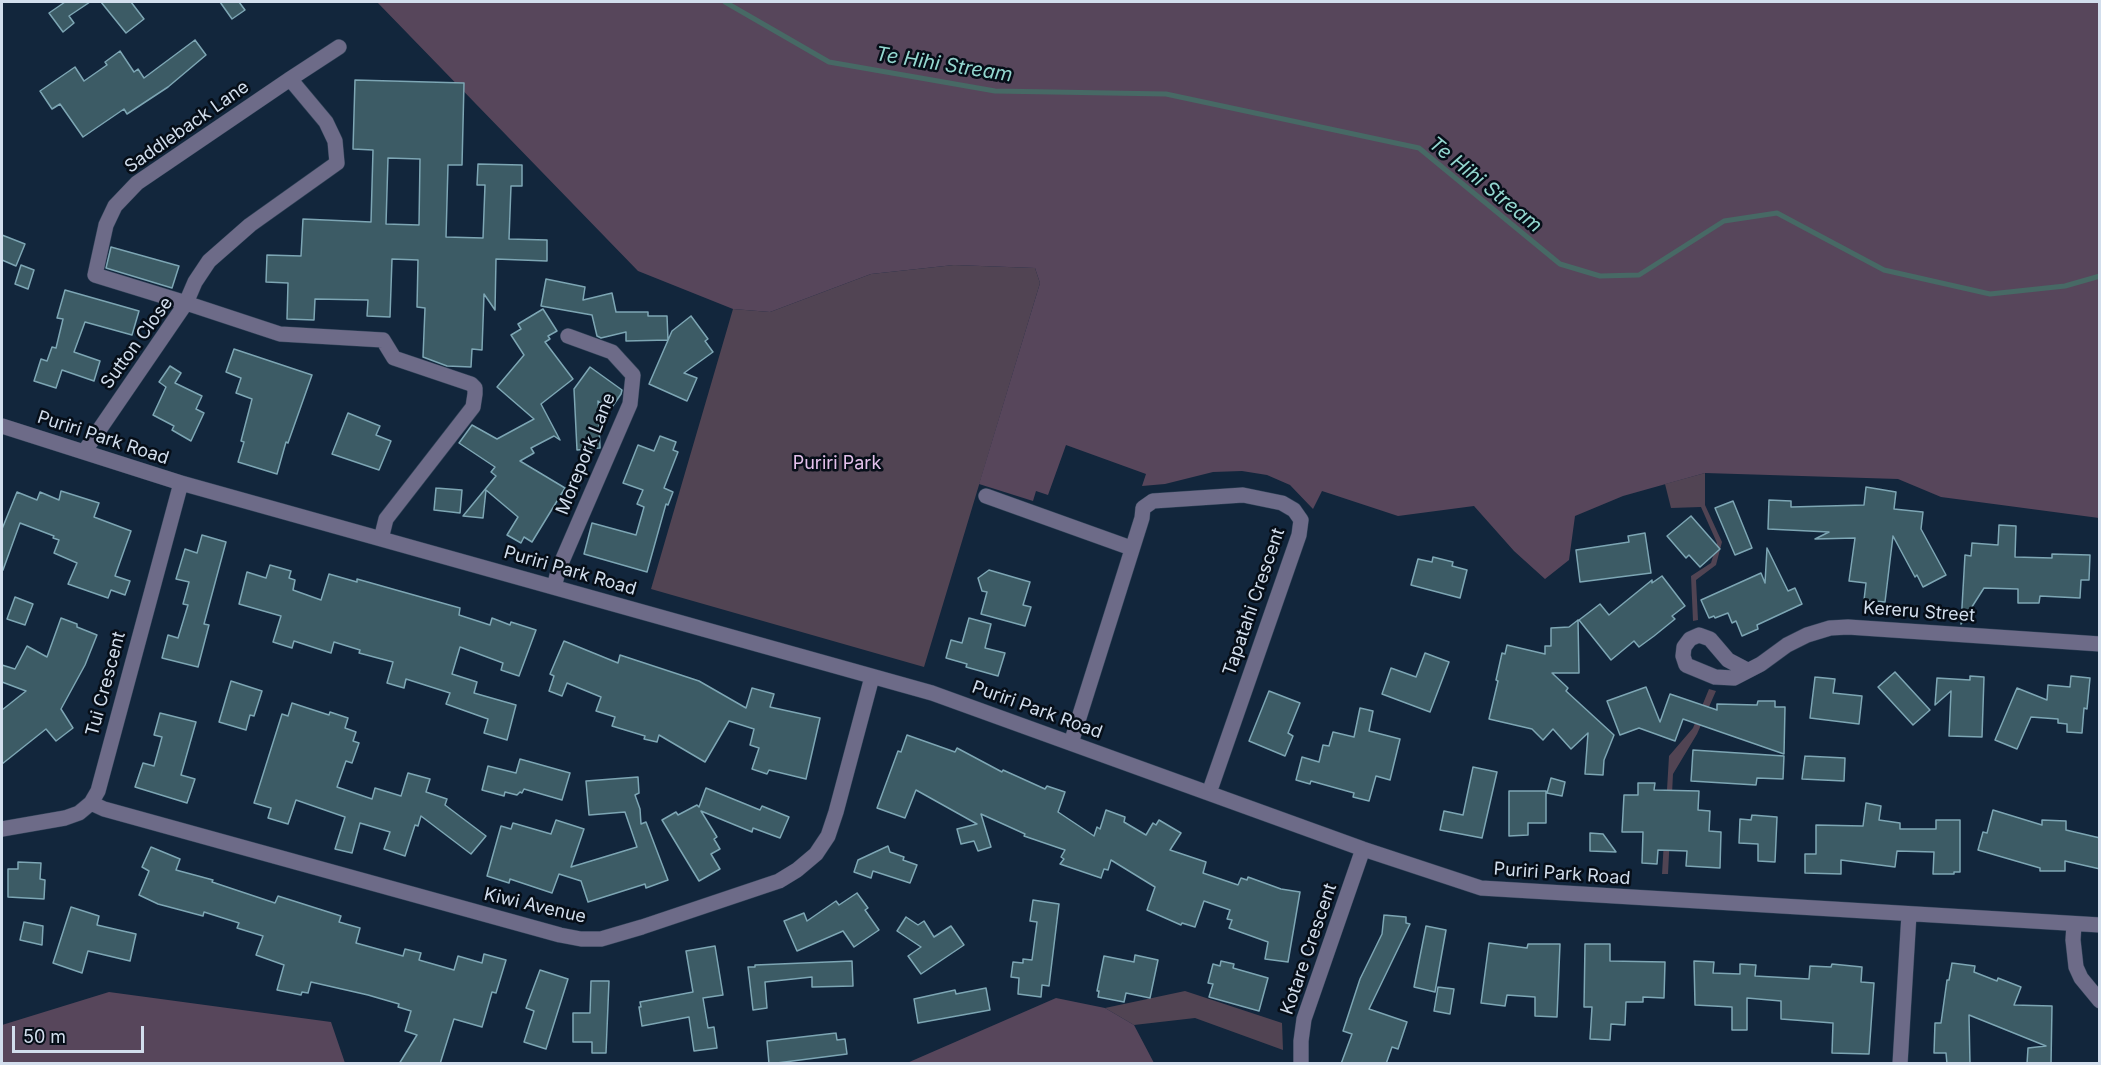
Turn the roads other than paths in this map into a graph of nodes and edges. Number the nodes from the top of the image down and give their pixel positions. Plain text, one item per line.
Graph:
1 (339, 47) dead end
2 (290, 79) junction
3 (186, 303) junction
4 (568, 336) dead end
5 (2, 426) edge
6 (84, 452) junction
7 (181, 483) junction
8 (986, 496) dead end
9 (381, 539) junction
10 (1131, 548) junction
11 (554, 587) junction
12 (2100, 644) edge
13 (1747, 670) dead end
14 (872, 676) junction
15 (1071, 743) junction
16 (1209, 793) junction
17 (91, 802) junction
18 (2, 829) edge
19 (1363, 849) junction
20 (1909, 914) junction
21 (2074, 924) junction
22 (2100, 925) edge
23 (2100, 1001) edge
24 (1300, 1064) edge
25 (1900, 1064) edge

1 - 2 street, Saddleback Lane
2 - 3 street
2 - 3 street, Saddleback Lane
3 - 6 street, Sutton Close
3 - 9 street, Sutton Close
4 - 11 street, Morepork Lane
5 - 6 street, Puriri Park Road
6 - 7 street, Puriri Park Road
7 - 9 street, Puriri Park Road
7 - 17 street, Tui Crescent
8 - 10 street
9 - 11 street, Puriri Park Road
10 - 15 street, Tapatahi Crescent
10 - 16 street, Tapatahi Crescent
11 - 14 street, Puriri Park Road
12 - 13 street, Kereru Street
14 - 15 street, Puriri Park Road
14 - 17 street, Kiwi Avenue
15 - 16 street, Puriri Park Road
16 - 19 street, Puriri Park Road
17 - 18 street
19 - 20 street, Puriri Park Road
19 - 24 street, Kotare Crescent
20 - 21 street, Puriri Park Road
20 - 25 street
21 - 22 street
21 - 23 street

